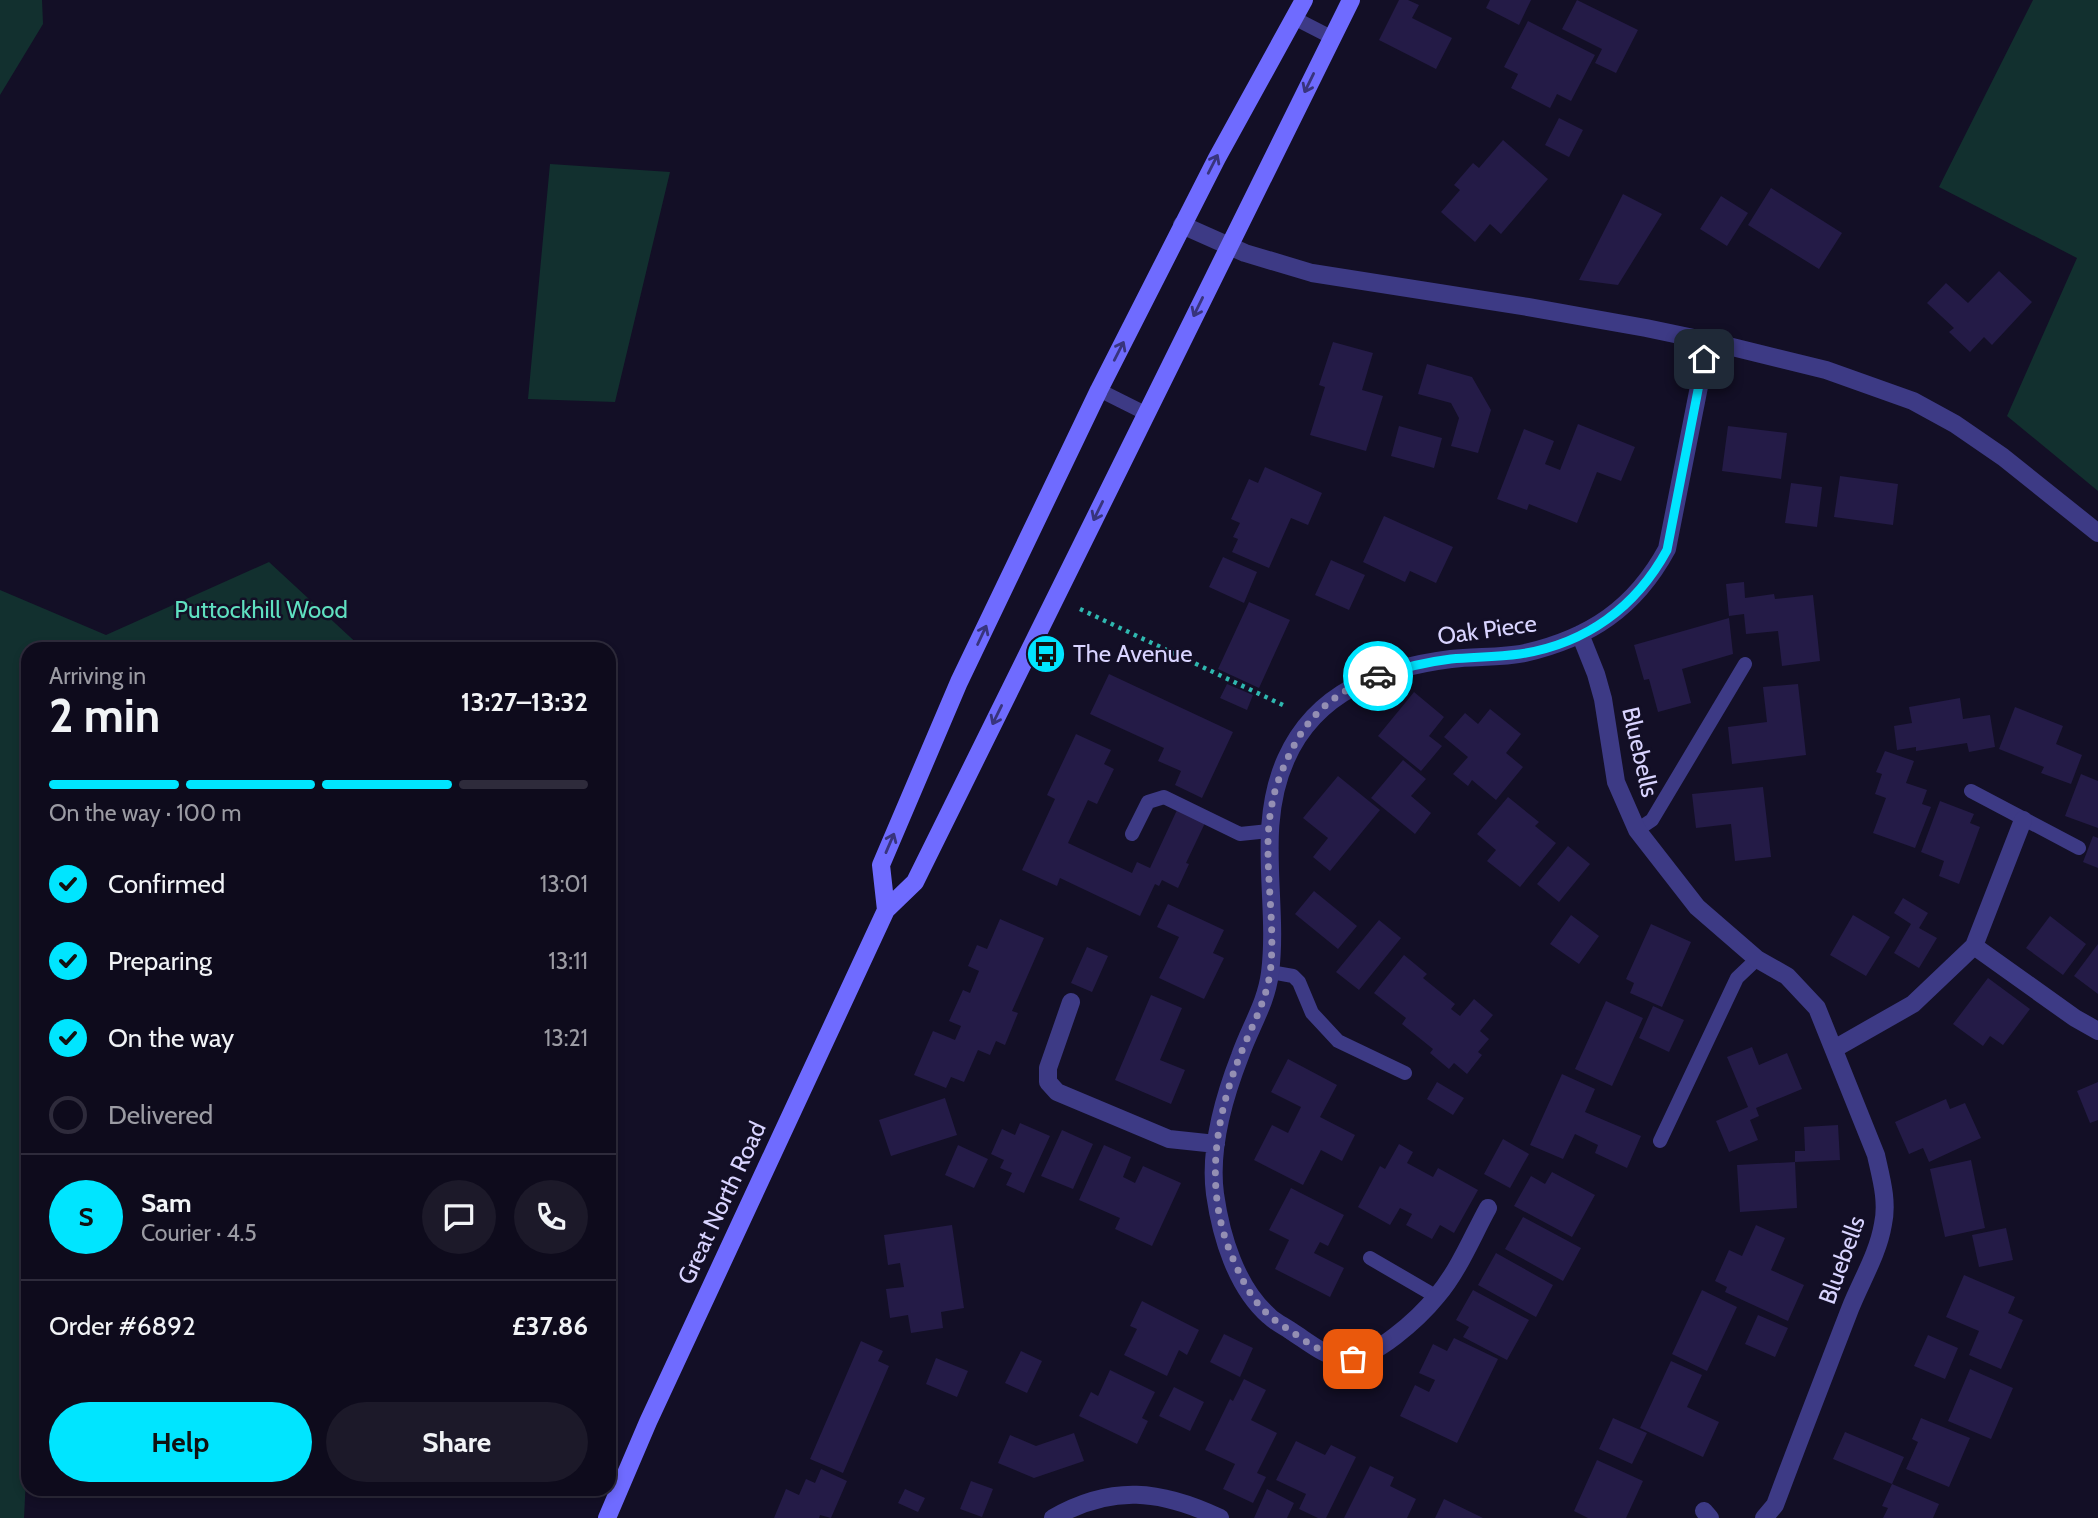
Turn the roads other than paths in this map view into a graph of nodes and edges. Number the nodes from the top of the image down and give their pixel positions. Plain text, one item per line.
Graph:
1 (1304, 0) edge
2 (1351, 0) edge
3 (1294, 18) junction
4 (1331, 37) junction
5 (1182, 225) junction
6 (1228, 246) junction
7 (1708, 341) junction
8 (1099, 390) junction
9 (1145, 413) junction
10 (2098, 533) edge
11 (1580, 634) junction
12 (1745, 664) dead end
13 (1971, 791) dead end
14 (2023, 820) junction
15 (1637, 830) junction
16 (1269, 831) junction
17 (1132, 834) dead end
18 (2079, 848) dead end
19 (886, 910) junction
20 (1974, 946) junction
21 (1757, 959) junction
22 (1270, 972) junction
23 (1071, 1002) dead end
24 (2098, 1031) edge
25 (1834, 1049) junction
26 (1405, 1073) dead end
27 (1660, 1141) dead end
28 (1216, 1144) junction
29 (1488, 1208) dead end
30 (1370, 1258) dead end
31 (1437, 1297) junction
32 (607, 1518) edge
33 (1053, 1518) edge
34 (1220, 1518) edge
35 (1765, 1518) edge

1 - 3 main road
2 - 4 main road
3 - 4 lane
5 -> 3 main road
4 -> 6 main road
5 - 6 street
8 -> 5 main road
6 - 7 street
6 -> 9 main road
7 - 10 street
7 - 11 street, Oak Piece
8 - 9 lane
19 -> 8 main road
9 -> 19 main road
11 - 15 street, Bluebells
11 - 16 street, Oak Piece
12 - 15 lane
13 - 14 lane
14 - 18 lane
14 - 20 street
15 - 21 street, Bluebells
16 - 17 lane
16 - 22 street, Oak Piece
19 - 32 main road, Great North Road
20 - 24 street
20 - 25 street
21 - 25 street, Bluebells
21 - 27 lane
22 - 26 lane
22 - 28 street, Oak Piece
23 - 28 street
25 - 35 street, Bluebells
28 - 31 street, Oak Piece
29 - 31 street, Oak Piece
30 - 31 lane
33 - 34 street

